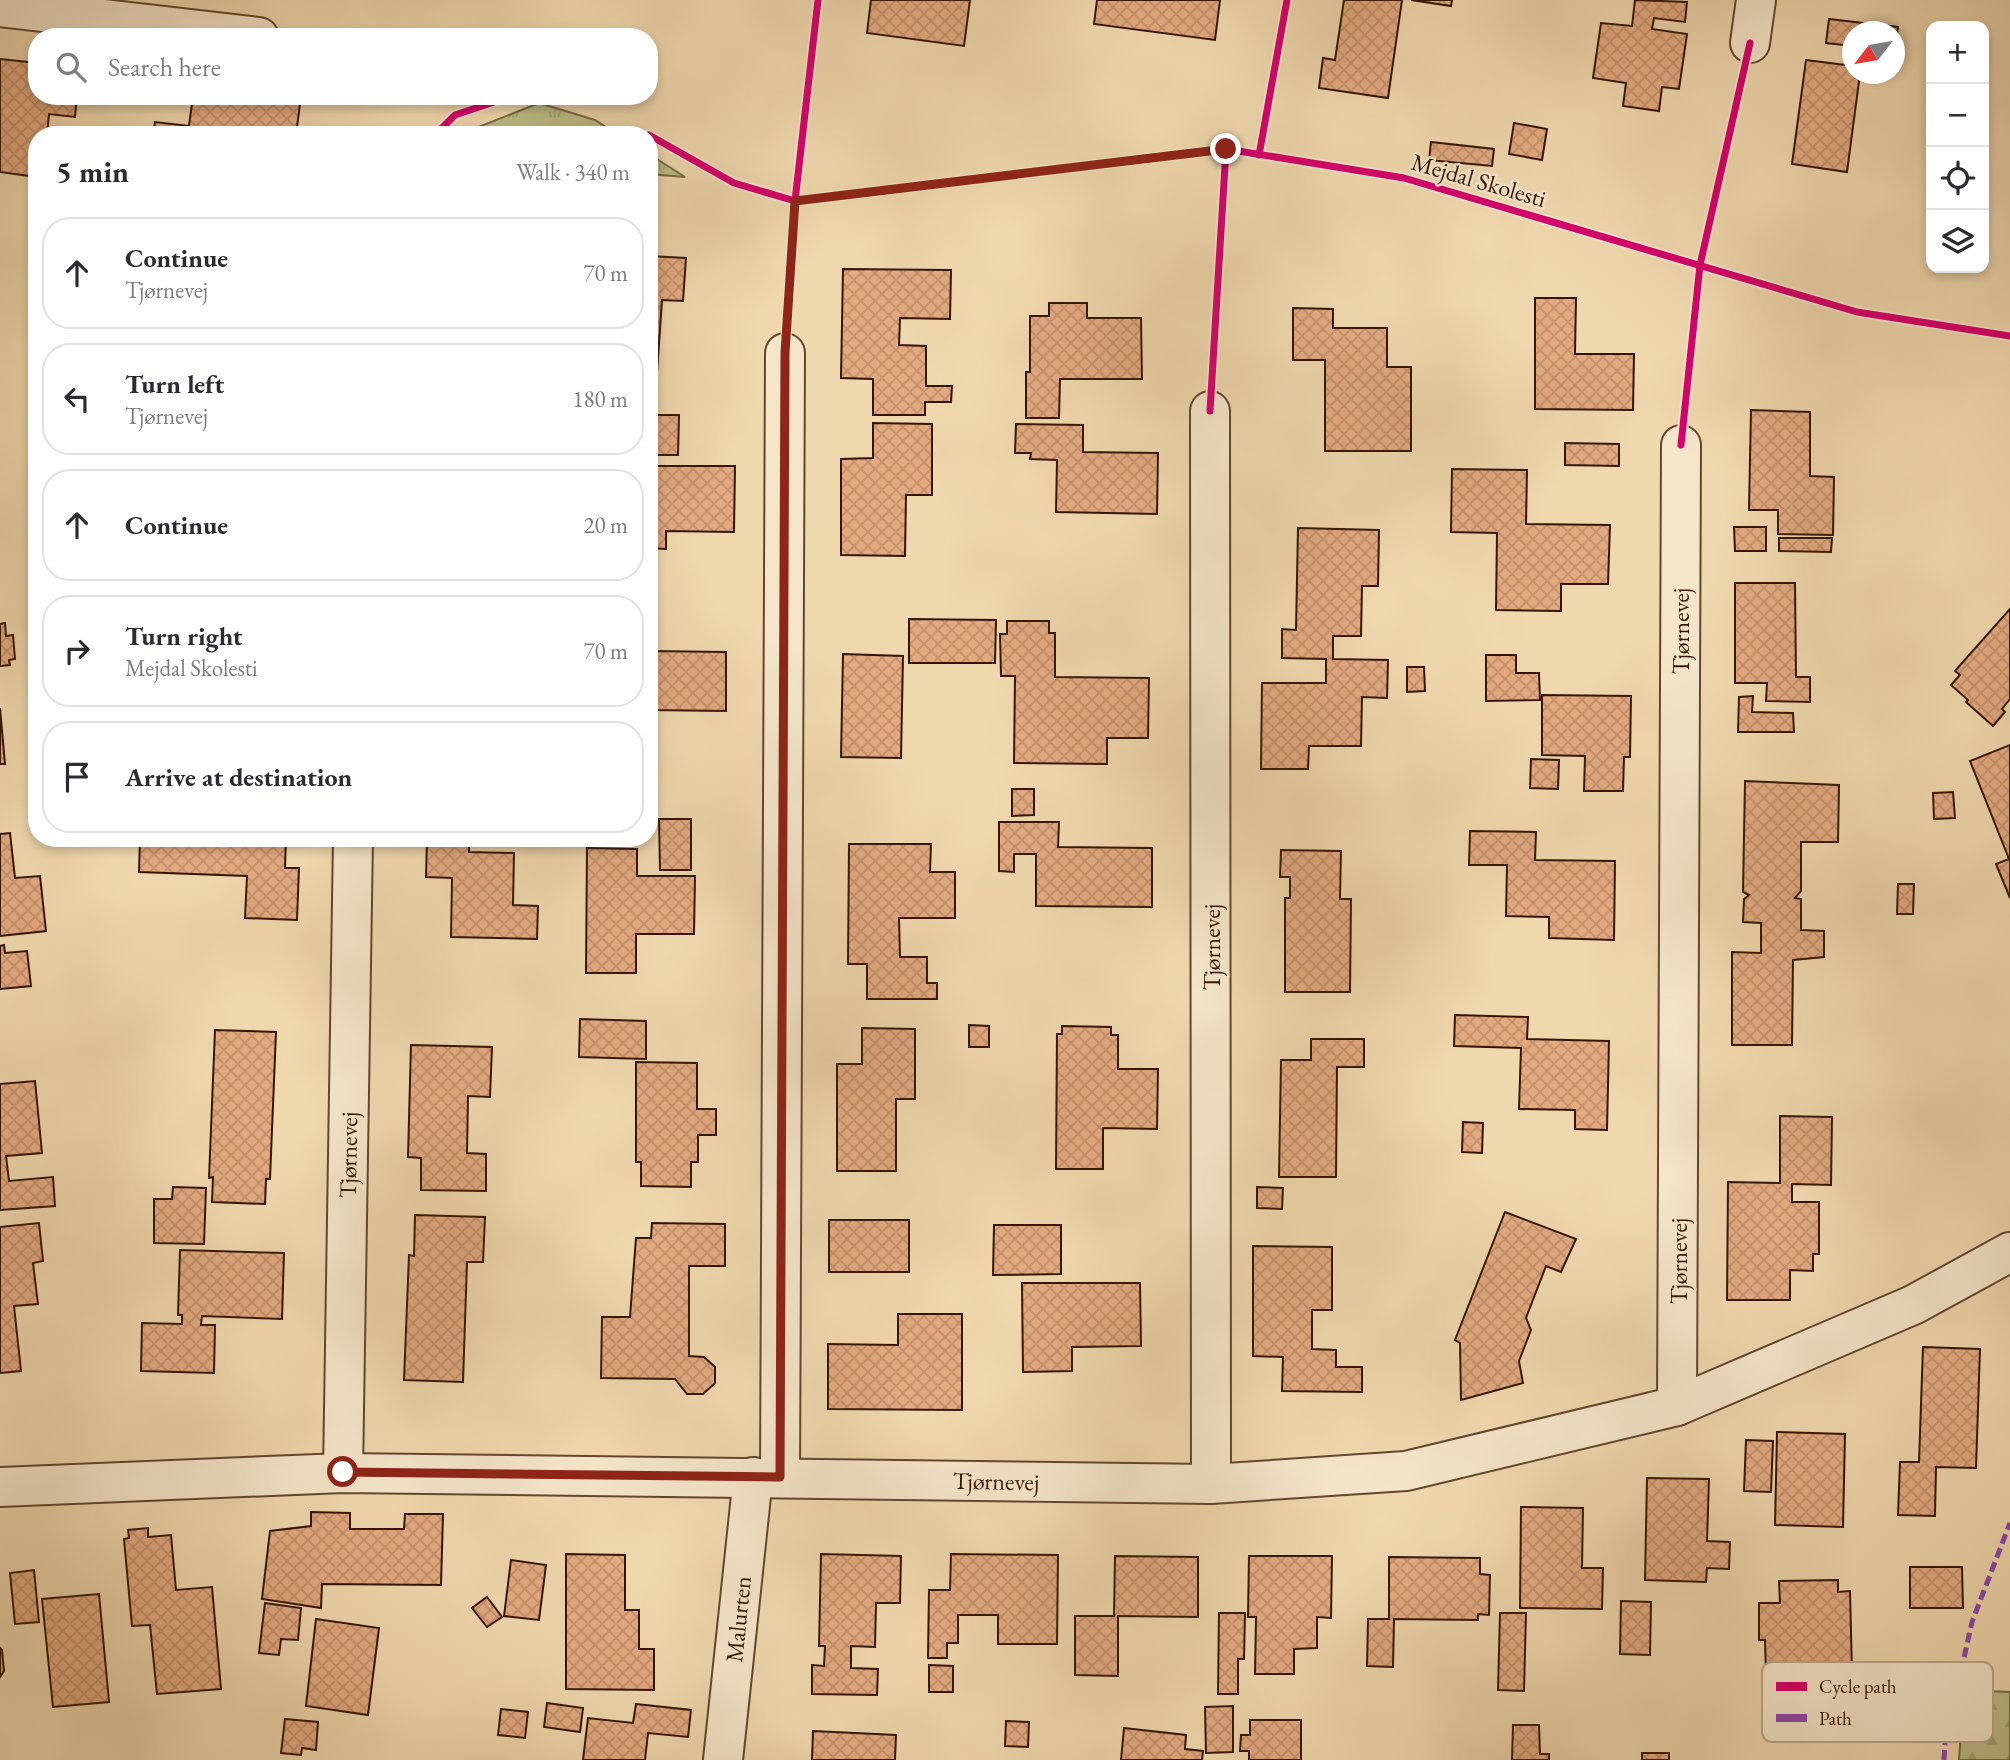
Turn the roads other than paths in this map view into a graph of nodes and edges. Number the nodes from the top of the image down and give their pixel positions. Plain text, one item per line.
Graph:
1 (1756, 0) edge
2 (0, 7) edge
3 (181, 28) edge
4 (1750, 43) dead end
5 (785, 353) dead end
6 (1210, 411) dead end
7 (1681, 445) dead end
8 (353, 847) edge
9 (2010, 1252) edge
10 (1677, 1406) junction
11 (343, 1472) junction
12 (767, 1477) junction
13 (1211, 1484) junction
14 (0, 1487) edge
15 (723, 1760) edge

1 - 4 street
2 - 3 street
5 - 12 street
6 - 13 street, Tjørnevej
7 - 10 street, Tjørnevej
8 - 11 street, Tjørnevej
9 - 10 street, Tjørnevej
10 - 13 street, Tjørnevej
11 - 12 street, Tjørnevej
11 - 14 street, Tjørnevej
12 - 13 street, Tjørnevej
12 - 15 street, Malurten

